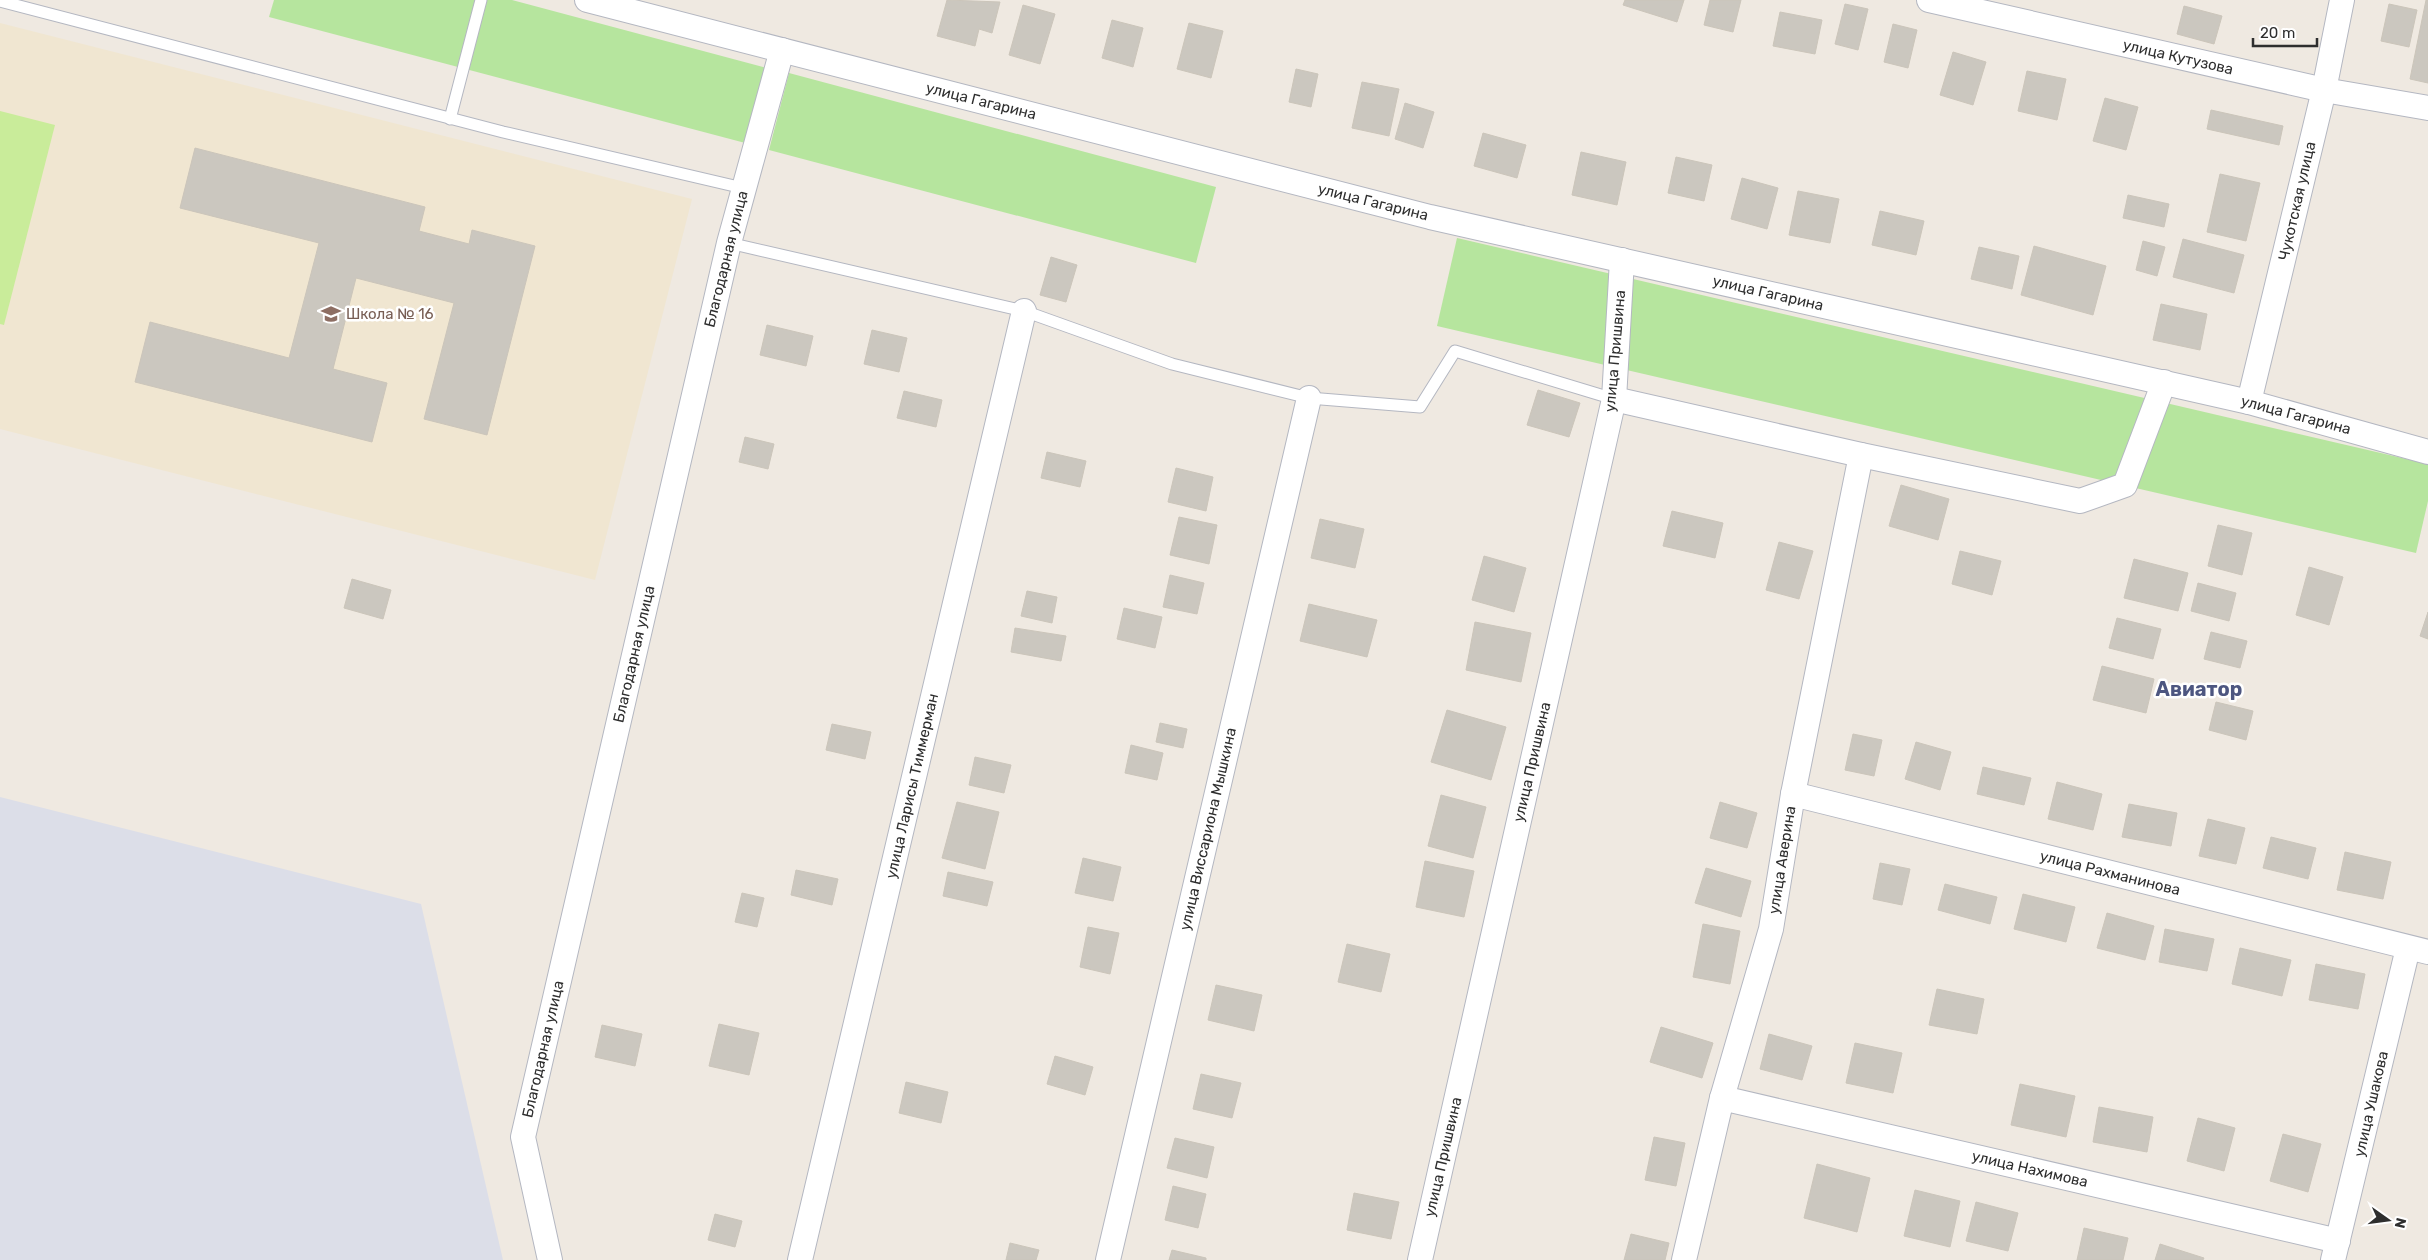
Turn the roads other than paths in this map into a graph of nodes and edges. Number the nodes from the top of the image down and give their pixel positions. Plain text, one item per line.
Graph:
1 (481, 0) edge
2 (587, 0) edge
3 (1929, 0) edge
4 (2342, 0) edge
5 (0, 1) edge
6 (782, 50) junction
7 (2324, 90) junction
8 (2428, 108) edge
9 (450, 119) junction
10 (744, 188) junction
11 (729, 243) junction
12 (1622, 260) junction
13 (1024, 311) junction
14 (2164, 382) junction
15 (1309, 398) junction
16 (1614, 399) junction
17 (2249, 402) junction
18 (2428, 452) edge
19 (1861, 455) junction
20 (1793, 794) junction
21 (2418, 950) edge
22 (1722, 1098) junction
23 (2336, 1250) edge
24 (550, 1260) edge
25 (800, 1260) edge
26 (1108, 1260) edge
27 (1420, 1260) edge
28 (1684, 1260) edge

1 - 9 lane
2 - 6 street, улица Гагарина
3 - 7 street, улица Кутузова
4 - 7 street, Чукотская улица
5 - 9 lane
6 - 10 street, Благодарная улица
6 - 12 street, улица Гагарина
7 - 8 street, улица Кутузова
7 - 17 street, Чукотская улица
9 - 10 lane
10 - 11 street, Благодарная улица
11 - 13 lane
11 - 24 street, Благодарная улица
12 - 14 street, улица Гагарина
12 - 16 street, улица Пришвина
13 - 15 lane
13 - 25 street, улица Ларисы Тиммерман
14 - 17 street, улица Гагарина
14 - 19 street
15 - 16 lane
15 - 26 street, улица Виссариона Мышкина
16 - 19 street
16 - 27 street, улица Пришвина
17 - 18 street, улица Гагарина
19 - 20 street, улица Аверина
20 - 21 street, улица Рахманинова
20 - 22 street, улица Аверина
21 - 23 street, улица Ушакова
22 - 23 street, улица Нахимова
22 - 28 street, улица Аверина

